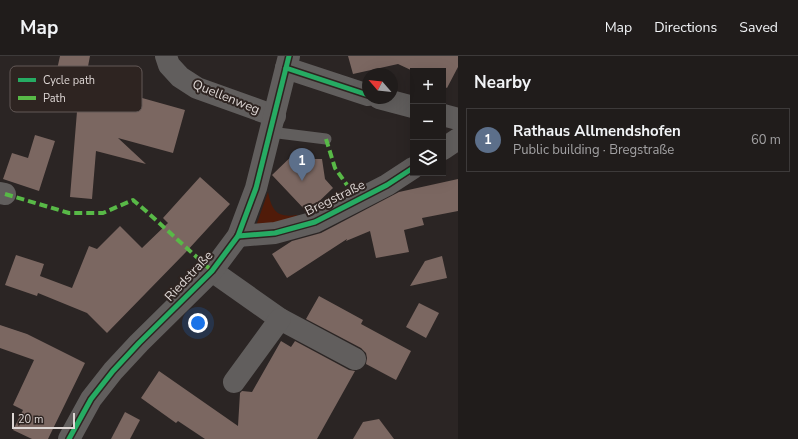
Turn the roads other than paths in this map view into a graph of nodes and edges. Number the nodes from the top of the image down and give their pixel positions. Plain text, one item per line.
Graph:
1 (166, 56) edge
2 (288, 62) edge
3 (362, 93) edge
4 (398, 103) edge
5 (410, 106) edge
6 (446, 116) edge
7 (458, 119) edge
8 (273, 124) junction
9 (326, 139) dead end
10 (458, 139) edge
11 (446, 147) edge
12 (410, 170) edge
13 (238, 236) junction
14 (212, 271) junction
15 (280, 319) junction
16 (355, 359) dead end
17 (234, 382) dead end
18 (69, 439) edge

1 - 8 street, Quellenweg
2 - 3 street
2 - 8 street, Riedstraße
4 - 5 street
6 - 7 street
8 - 9 lane
8 - 13 street, Riedstraße
10 - 11 street
12 - 13 street, Bregstraße
13 - 14 street, Riedstraße
14 - 15 street, Riedstraße
14 - 18 street, Riedstraße
15 - 16 street, Riedstraße
15 - 17 street

